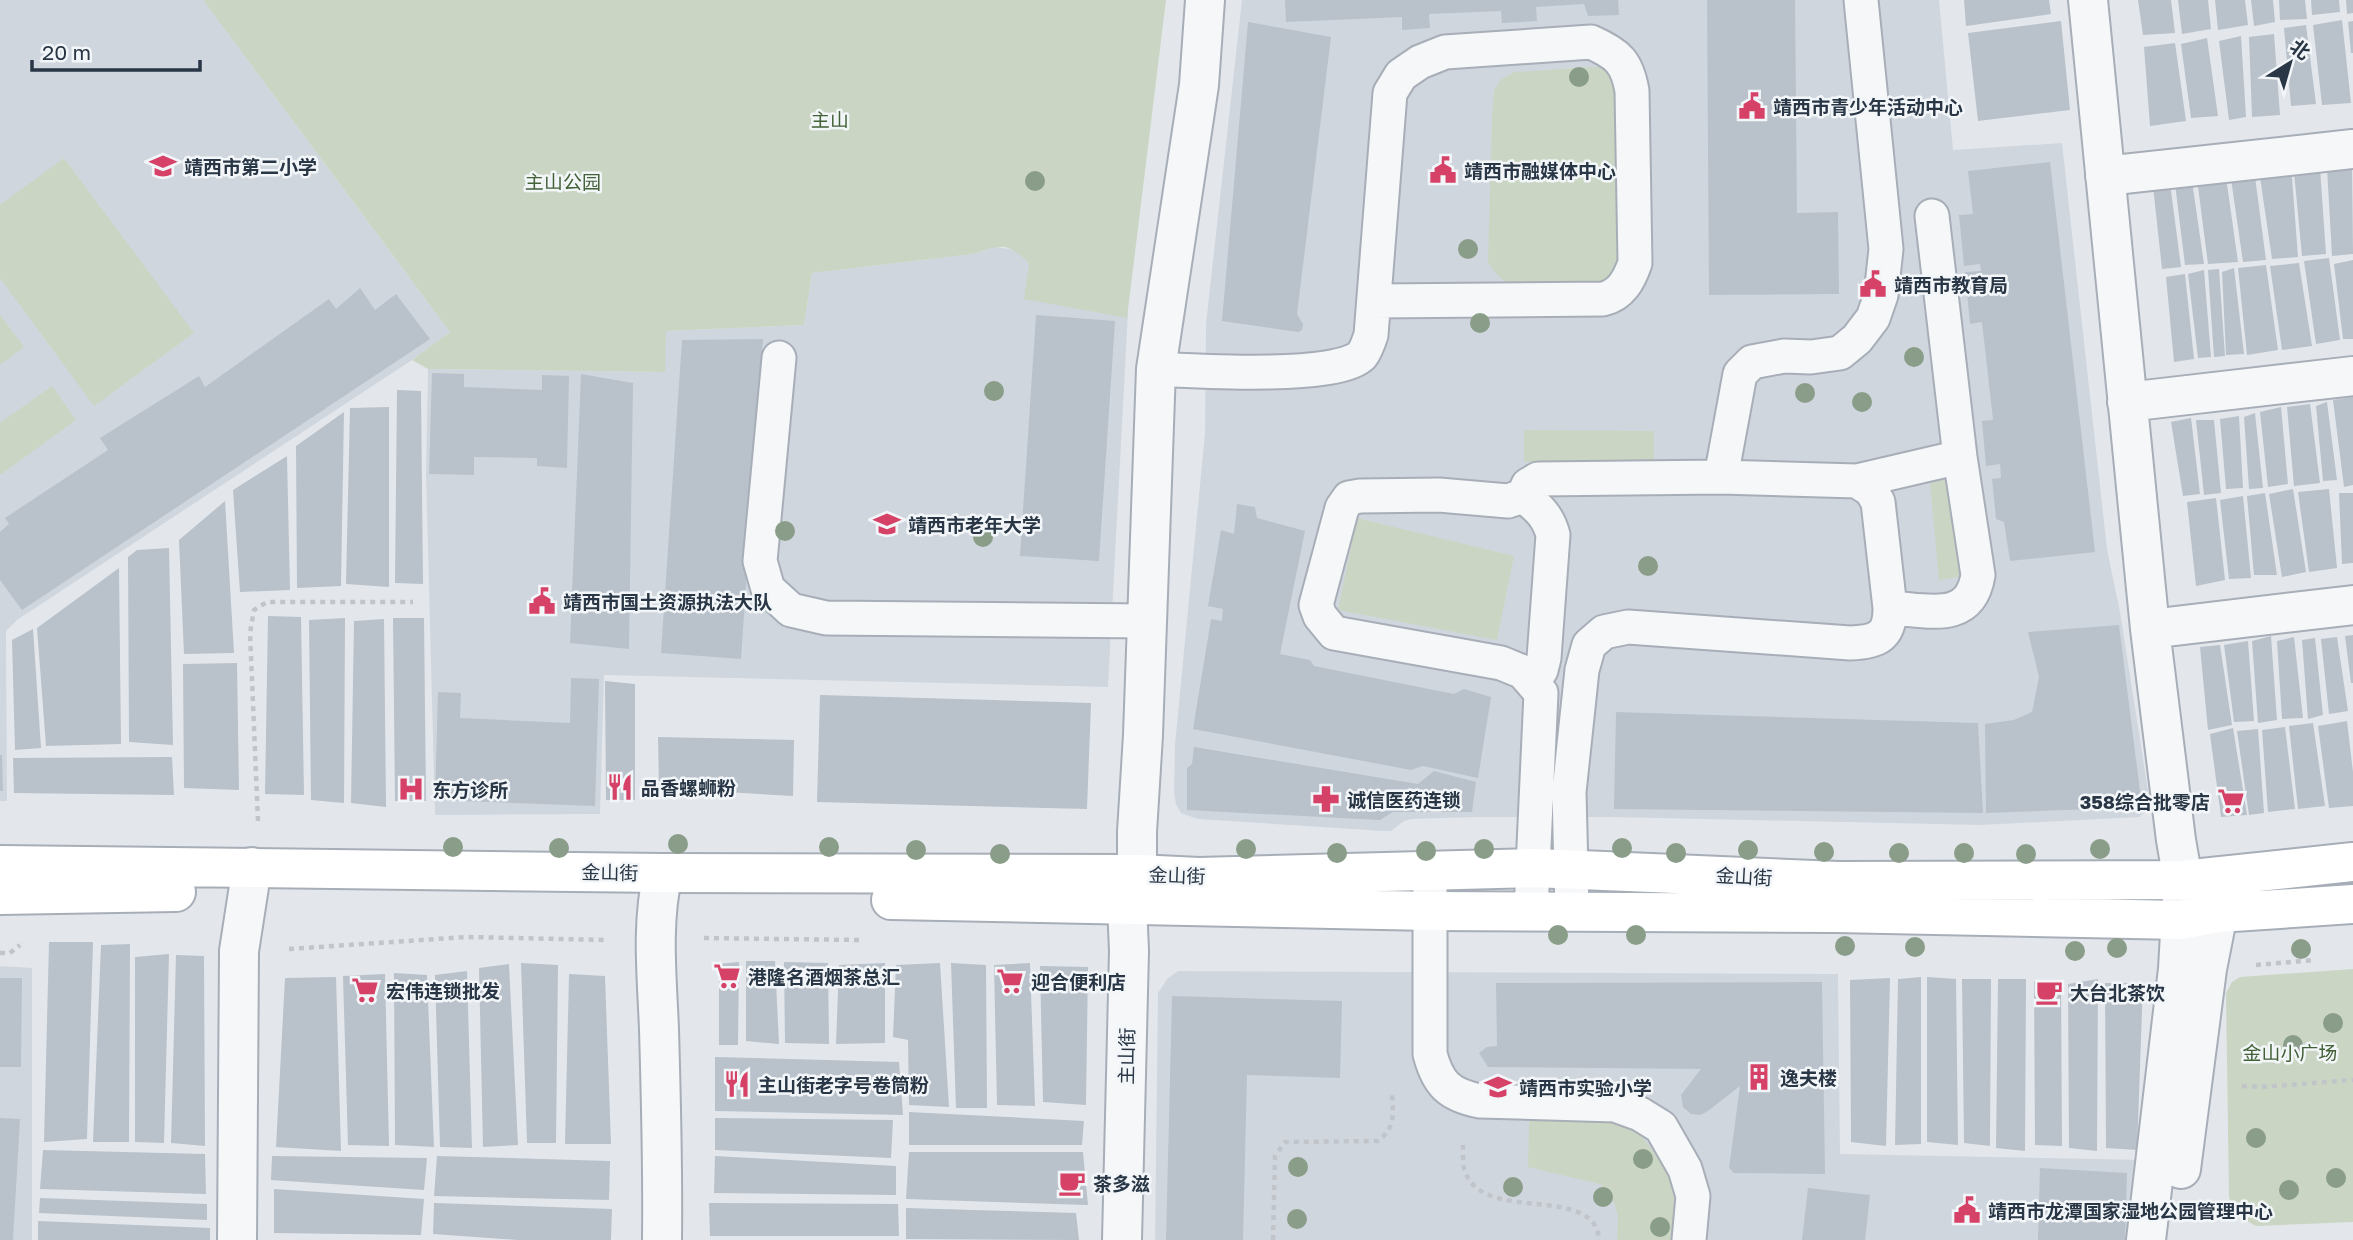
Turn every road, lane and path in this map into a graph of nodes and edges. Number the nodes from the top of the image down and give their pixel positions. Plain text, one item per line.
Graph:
1 (1205, 0) edge
2 (1861, 0) edge
3 (2088, 0) edge
4 (2353, 149) edge
5 (2105, 176) junction
6 (1932, 216) dead end
7 (1374, 301) junction
8 (779, 358) dead end
9 (1156, 369) junction
10 (2353, 376) edge
11 (2127, 402) junction
12 (1960, 457) junction
13 (1721, 477) junction
14 (1857, 481) junction
15 (1523, 496) junction
16 (413, 602) dead end
17 (2353, 605) edge
18 (1890, 608) junction
19 (1147, 621) junction
20 (2150, 629) junction
21 (1533, 681) junction
22 (258, 827) dead end
23 (2353, 862) edge
24 (0, 865) edge
25 (1553, 869) junction
26 (1430, 871) junction
27 (250, 879) junction
28 (660, 885) junction
29 (1132, 889) junction
30 (2206, 890) junction
31 (0, 895) edge
32 (2353, 904) edge
33 (1431, 911) junction
34 (1531, 911) junction
35 (1572, 912) junction
36 (2180, 920) junction
37 (656, 944) junction
38 (239, 951) junction
39 (2326, 958) dead end
40 (2207, 969) junction
41 (1392, 1080) dead end
42 (2353, 1080) edge
43 (2192, 1086) junction
44 (237, 1240) edge
45 (662, 1240) edge
46 (1122, 1240) edge
47 (1273, 1240) edge
48 (1689, 1240) edge
49 (2146, 1240) edge
50 (2171, 1240) edge

1 - 9 street, 主山街
2 - 13 lane
3 - 5 street
4 - 5 street
5 - 11 street
6 - 12 lane
7 - 7 lane
7 - 9 lane
8 - 19 lane
9 - 19 street, 主山街
10 - 11 street
11 - 20 street
12 - 14 lane
12 - 18 lane
13 - 14 lane
13 - 15 lane
14 - 18 lane
15 - 21 lane
15 - 21 lane
16 - 22 path
17 - 20 street
18 - 25 lane
19 - 29 street, 主山街
20 - 30 street
21 - 25 lane
23 - 30 main road, 金山街
24 - 27 main road, 金山街
25 - 26 main road, 金山街
25 - 30 main road, 金山街
25 - 34 lane
25 - 35 lane
26 - 29 main road, 金山街
26 - 33 lane
27 - 28 main road, 金山街
27 - 31 main road, 金山街
27 - 38 street
28 - 29 main road, 金山街
28 - 37 street
29 - 33 main road, 金山街
29 - 46 street, 主山街
30 - 32 main road, 金山街
30 - 36 street
30 - 40 street
33 - 34 main road, 金山街
33 - 48 lane
34 - 35 main road, 金山街
35 - 36 main road, 金山街
36 - 49 street
37 - 38 path
37 - 45 street
38 - 44 street
39 - 40 path
40 - 43 street
41 - 47 path
42 - 43 path
43 - 50 street

